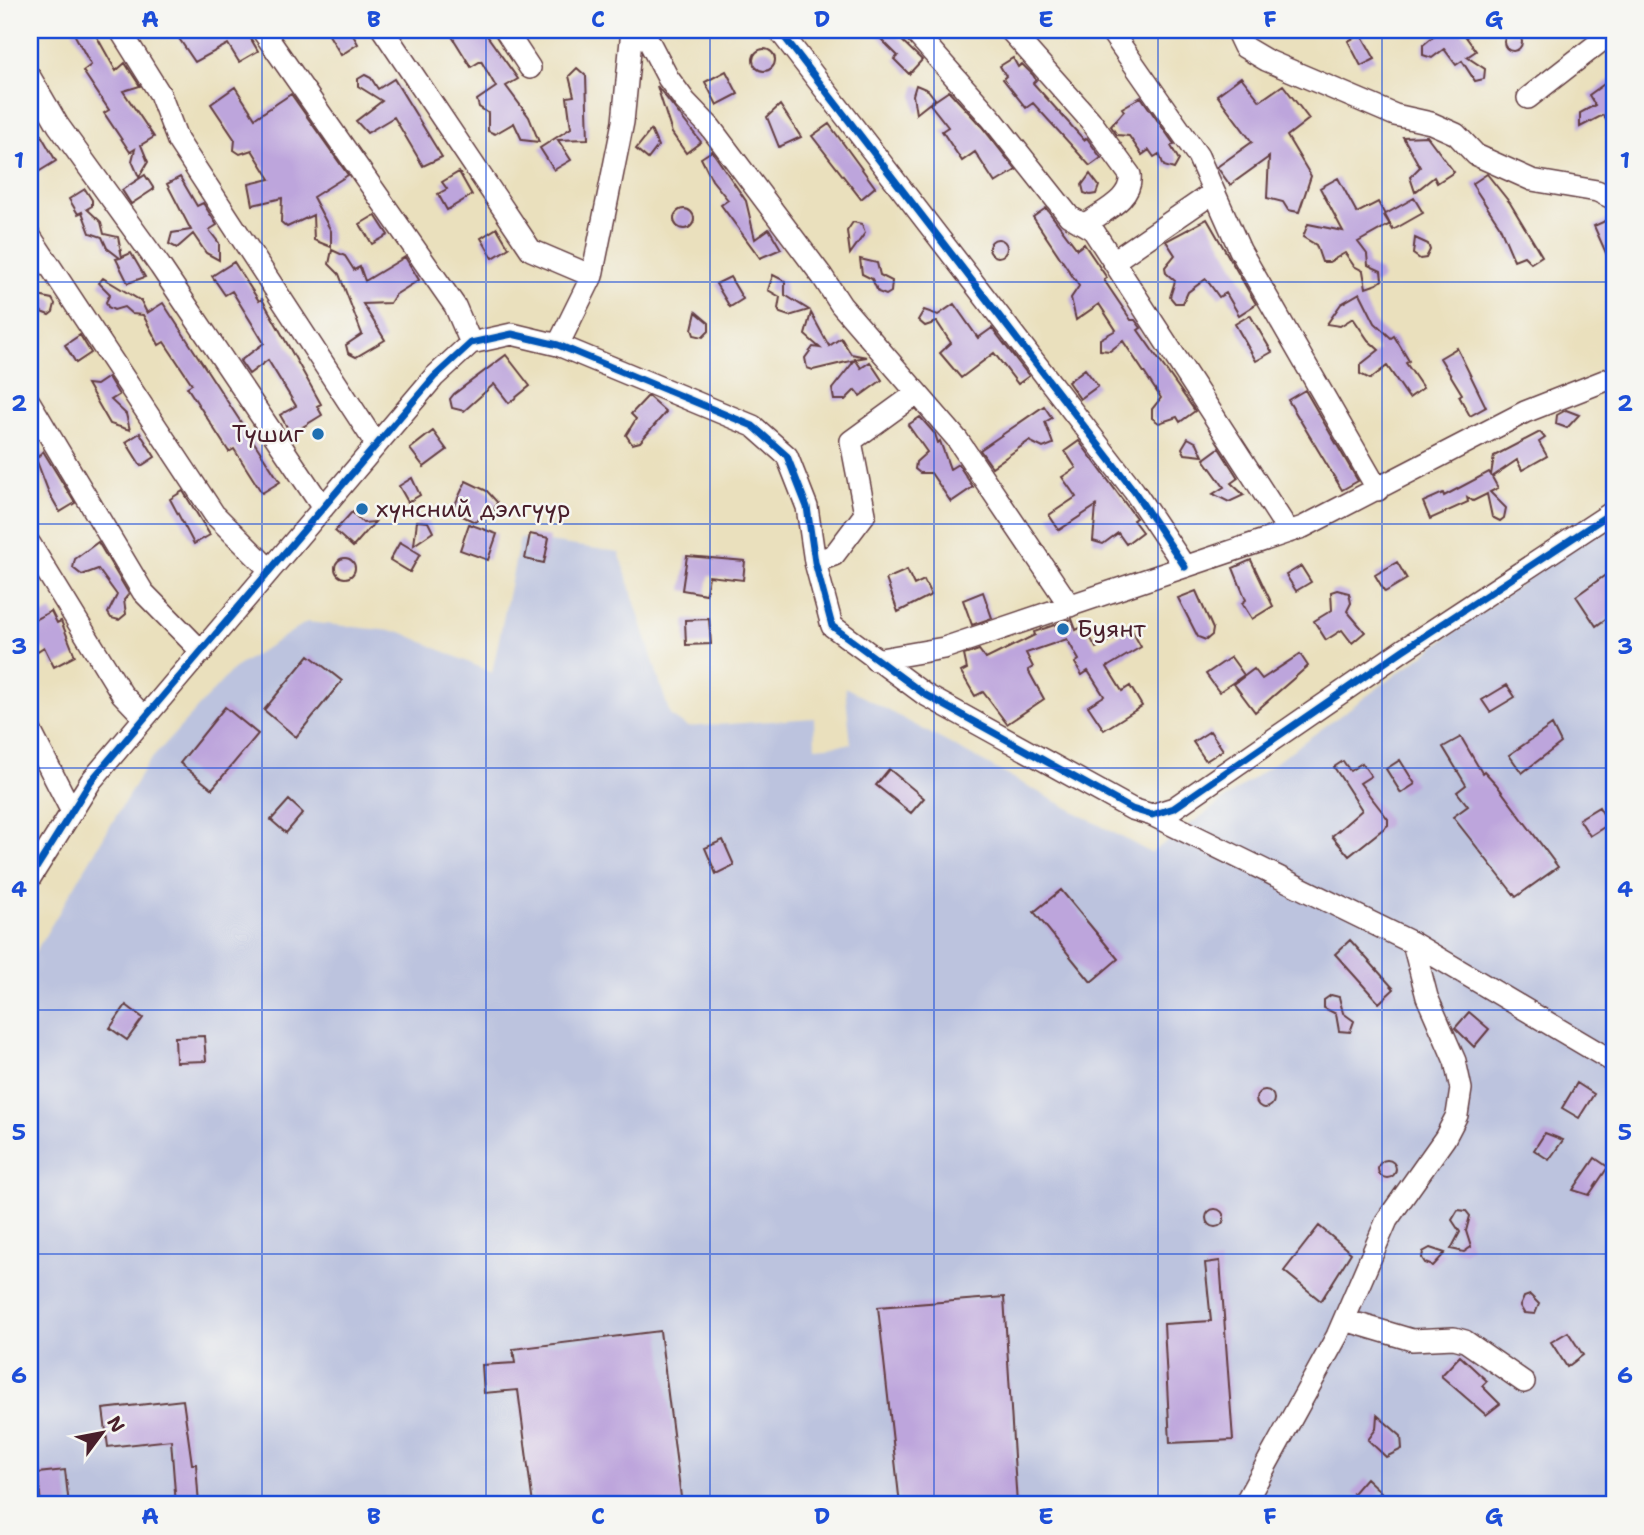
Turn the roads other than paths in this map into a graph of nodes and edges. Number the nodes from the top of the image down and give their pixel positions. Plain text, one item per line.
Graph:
1 (120, 30) edge
2 (262, 30) edge
3 (383, 30) edge
4 (505, 30) edge
5 (632, 30) edge
6 (643, 30) edge
7 (779, 30) edge
8 (913, 30) edge
9 (1010, 30) edge
10 (1110, 30) edge
11 (1236, 30) edge
12 (1614, 31) edge
13 (530, 68) dead end
14 (30, 77) edge
15 (1528, 98) dead end
16 (1214, 192) junction
17 (1614, 199) edge
18 (1086, 224) junction
19 (30, 236) edge
20 (1114, 261) junction
21 (592, 276) junction
22 (471, 343) junction
23 (558, 345) junction
24 (1614, 377) edge
25 (917, 393) junction
26 (30, 403) edge
27 (376, 444) junction
28 (1378, 490) junction
29 (323, 508) junction
30 (1614, 511) edge
31 (1289, 532) junction
32 (30, 544) edge
33 (815, 562) junction
34 (1185, 567) junction
35 (270, 569) junction
36 (1070, 606) junction
37 (202, 652) junction
38 (875, 660) junction
39 (144, 718) junction
40 (30, 730) edge
41 (72, 811) junction
42 (1152, 816) junction
43 (30, 878) edge
44 (1413, 943) junction
45 (1614, 1062) edge
46 (1345, 1320) junction
47 (1524, 1382) dead end
48 (1244, 1505) edge

1 - 27 street
2 - 22 street
3 - 21 street
4 - 13 street
5 - 21 street
6 - 25 street
7 - 34 street
8 - 18 street
9 - 18 street
10 - 16 street
11 - 17 street
12 - 15 street
14 - 29 street
16 - 20 street
16 - 28 street
18 - 20 street
19 - 35 street
20 - 31 street
21 - 23 street
22 - 23 street
22 - 27 street
23 - 33 street
24 - 28 street
25 - 33 street
25 - 36 street
26 - 37 street
27 - 29 street
28 - 31 street
29 - 35 street
30 - 42 street
31 - 34 street
32 - 39 street
33 - 38 street
34 - 36 street
35 - 37 street
36 - 38 street
37 - 39 street
38 - 42 street
39 - 41 street
40 - 41 street
41 - 43 street
42 - 44 street
44 - 45 street
44 - 46 street
46 - 47 street
46 - 48 street

